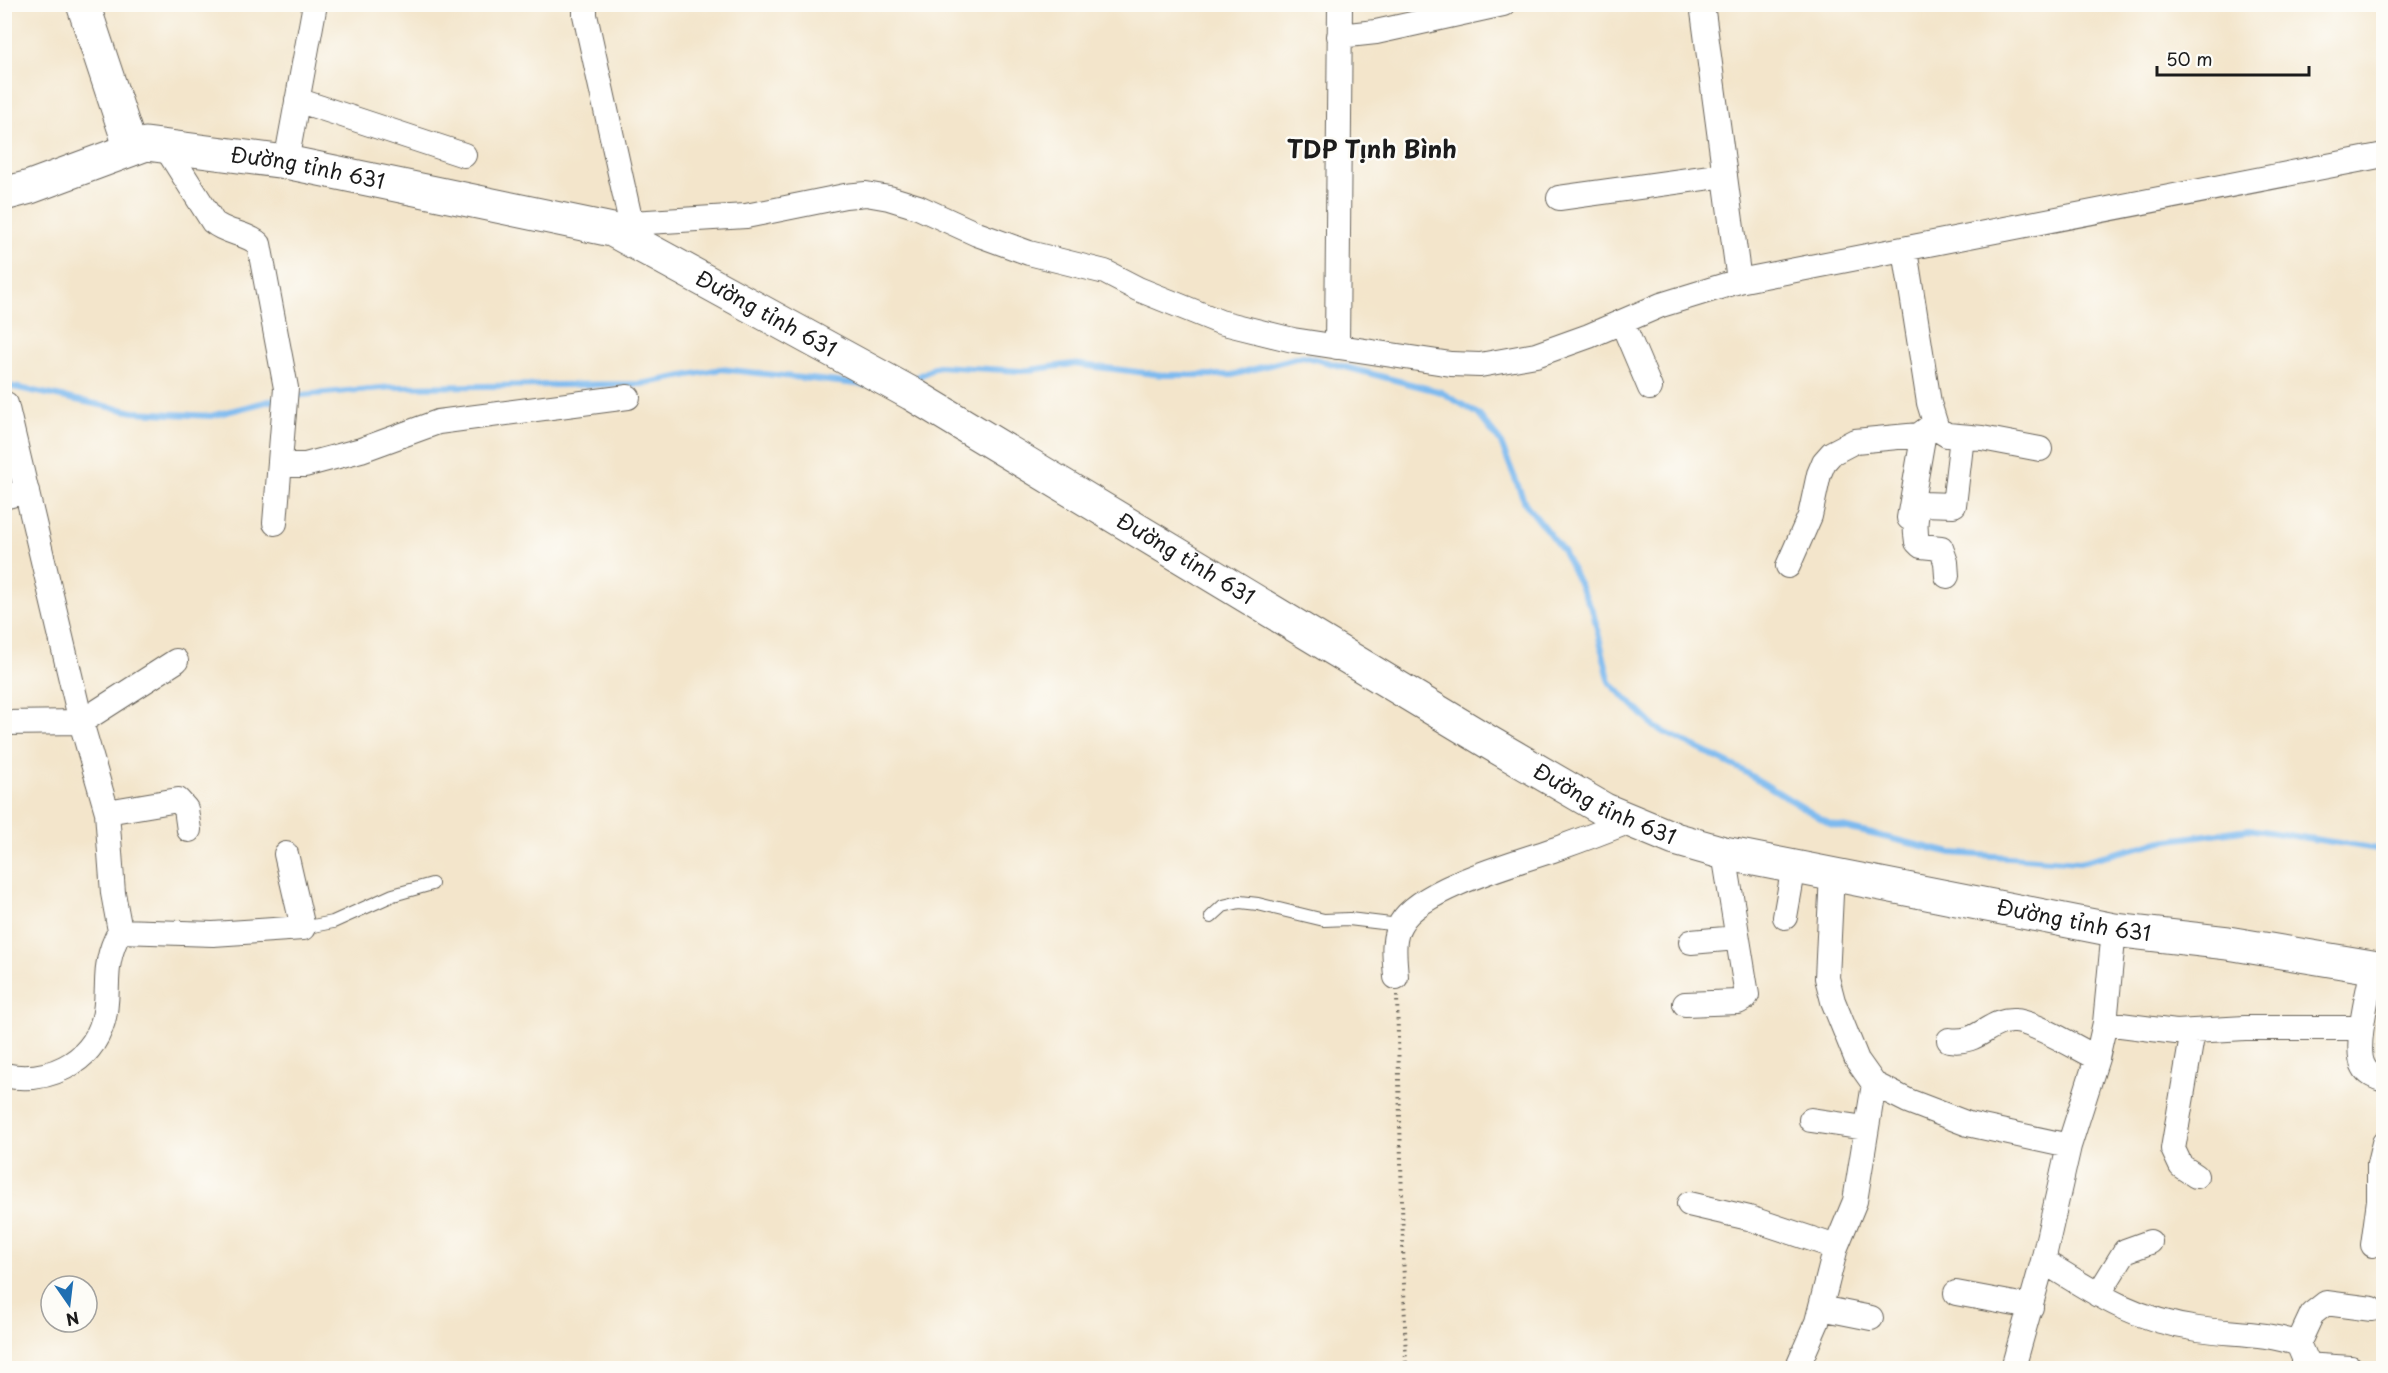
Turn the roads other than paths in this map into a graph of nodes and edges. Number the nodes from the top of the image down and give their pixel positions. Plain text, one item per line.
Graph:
1 (83, 4) edge
2 (315, 4) edge
3 (585, 4) edge
4 (1340, 4) edge
5 (1503, 4) edge
6 (1702, 4) edge
7 (1339, 36) junction
8 (297, 100) junction
9 (165, 146) junction
10 (131, 149) junction
11 (464, 155) dead end
12 (2384, 155) edge
13 (286, 162) junction
14 (1725, 175) junction
15 (4, 194) edge
16 (1559, 198) dead end
17 (624, 212) junction
18 (1908, 265) junction
19 (1739, 281) junction
20 (1627, 335) junction
21 (1337, 347) junction
22 (1650, 388) dead end
23 (628, 397) dead end
24 (6, 404) dead end
25 (1929, 428) junction
26 (1962, 437) junction
27 (2040, 449) dead end
28 (280, 465) junction
29 (16, 494) edge
30 (1909, 518) dead end
31 (275, 523) dead end
32 (1788, 566) dead end
33 (1947, 576) dead end
34 (176, 662) dead end
35 (81, 722) junction
36 (4, 723) edge
37 (107, 812) junction
38 (1617, 816) junction
39 (189, 830) dead end
40 (1724, 853) junction
41 (286, 854) dead end
42 (1794, 866) junction
43 (1832, 873) junction
44 (432, 884) dead end
45 (1211, 917) dead end
46 (1785, 917) dead end
47 (1399, 925) junction
48 (303, 928) junction
49 (2114, 930) junction
50 (120, 931) junction
51 (1737, 938) junction
52 (1691, 942) dead end
53 (2378, 969) edge
54 (1396, 977) road end
55 (1684, 1004) dead end
56 (2105, 1023) junction
57 (2361, 1028) junction
58 (2193, 1031) junction
59 (1949, 1040) dead end
60 (2097, 1058) junction
61 (4, 1075) edge
62 (2384, 1080) edge
63 (1874, 1084) junction
64 (1811, 1120) dead end
65 (1865, 1128) junction
66 (2384, 1143) edge
67 (2069, 1146) junction
68 (2196, 1176) dead end
69 (1689, 1204) dead end
70 (2150, 1242) dead end
71 (2373, 1245) dead end
72 (1836, 1247) junction
73 (2043, 1261) junction
74 (1956, 1293) dead end
75 (2098, 1295) junction
76 (2031, 1307) junction
77 (1821, 1308) junction
78 (2372, 1309) dead end
79 (1871, 1318) dead end
80 (2302, 1359) edge
81 (1797, 1368) edge
82 (2013, 1368) edge
83 (2352, 1368) edge

1 - 10 main road
2 - 8 street
3 - 17 street
4 - 7 street
5 - 7 street
6 - 14 street
7 - 21 street
8 - 11 street
8 - 13 street
9 - 10 main road, Đường tỉnh 631
9 - 13 main road, Đường tỉnh 631
9 - 28 street
10 - 15 main road, Đường tỉnh 631
12 - 18 street
13 - 17 main road, Đường tỉnh 631
14 - 16 street
14 - 19 street
17 - 21 street
17 - 38 main road, Đường tỉnh 631
18 - 19 street
18 - 25 street
19 - 20 street
20 - 21 street
20 - 22 street
23 - 28 street
24 - 29 street
25 - 26 street
25 - 30 street
25 - 32 street
26 - 27 street
26 - 33 street
28 - 31 street
29 - 35 street
34 - 35 street
35 - 36 street
35 - 37 street
37 - 39 street
37 - 50 street
38 - 40 main road, Đường tỉnh 631
38 - 47 street
40 - 42 main road, Đường tỉnh 631
40 - 51 street
41 - 48 street
42 - 43 main road, Đường tỉnh 631
42 - 46 street
43 - 49 main road, Đường tỉnh 631
43 - 63 street
44 - 48 lane
45 - 47 lane
47 - 54 street
48 - 50 street
49 - 53 main road, Đường tỉnh 631
49 - 56 street
50 - 61 street
51 - 52 street
51 - 55 street
53 - 57 street
56 - 58 street
56 - 60 street
57 - 58 street
57 - 62 street
58 - 68 street
59 - 60 street
60 - 67 street
63 - 65 street
63 - 67 street
64 - 65 street
65 - 72 street
66 - 71 street
67 - 73 street
69 - 72 street
70 - 75 street
72 - 77 street
73 - 75 street
73 - 76 street
74 - 76 street
75 - 80 street
76 - 82 street
77 - 79 street
77 - 81 street
78 - 80 street
80 - 83 street

